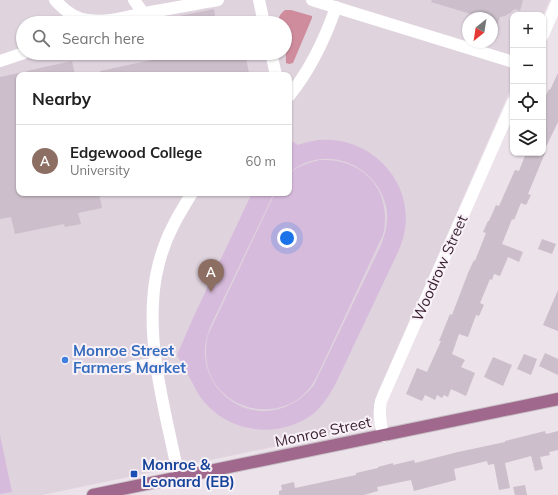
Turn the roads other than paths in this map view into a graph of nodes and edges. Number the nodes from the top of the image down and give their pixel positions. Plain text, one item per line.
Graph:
1 (54, 0) edge
2 (134, 0) edge
3 (218, 0) edge
4 (259, 0) edge
5 (312, 0) edge
6 (558, 0) edge
7 (336, 7) junction
8 (144, 14) junction
9 (76, 16) edge
10 (133, 16) edge
11 (262, 16) edge
12 (546, 28) edge
13 (16, 56) edge
14 (273, 60) edge
15 (0, 61) edge
16 (510, 61) edge
17 (275, 72) edge
18 (292, 92) edge
19 (510, 109) edge
20 (190, 196) edge
21 (156, 364) junction
22 (131, 367) dead end
23 (558, 399) edge
24 (383, 436) junction
25 (180, 478) junction
26 (93, 495) edge

1 - 9 street
2 - 8 street
3 - 8 street
4 - 11 street
5 - 7 street
6 - 12 street
7 - 16 street
7 - 18 street
8 - 10 street
13 - 15 street
14 - 17 street
19 - 24 street, Woodrow Street
20 - 21 street
21 - 22 street
21 - 25 street
23 - 24 main road, Monroe Street
24 - 25 main road, Monroe Street
25 - 26 main road, Monroe Street

